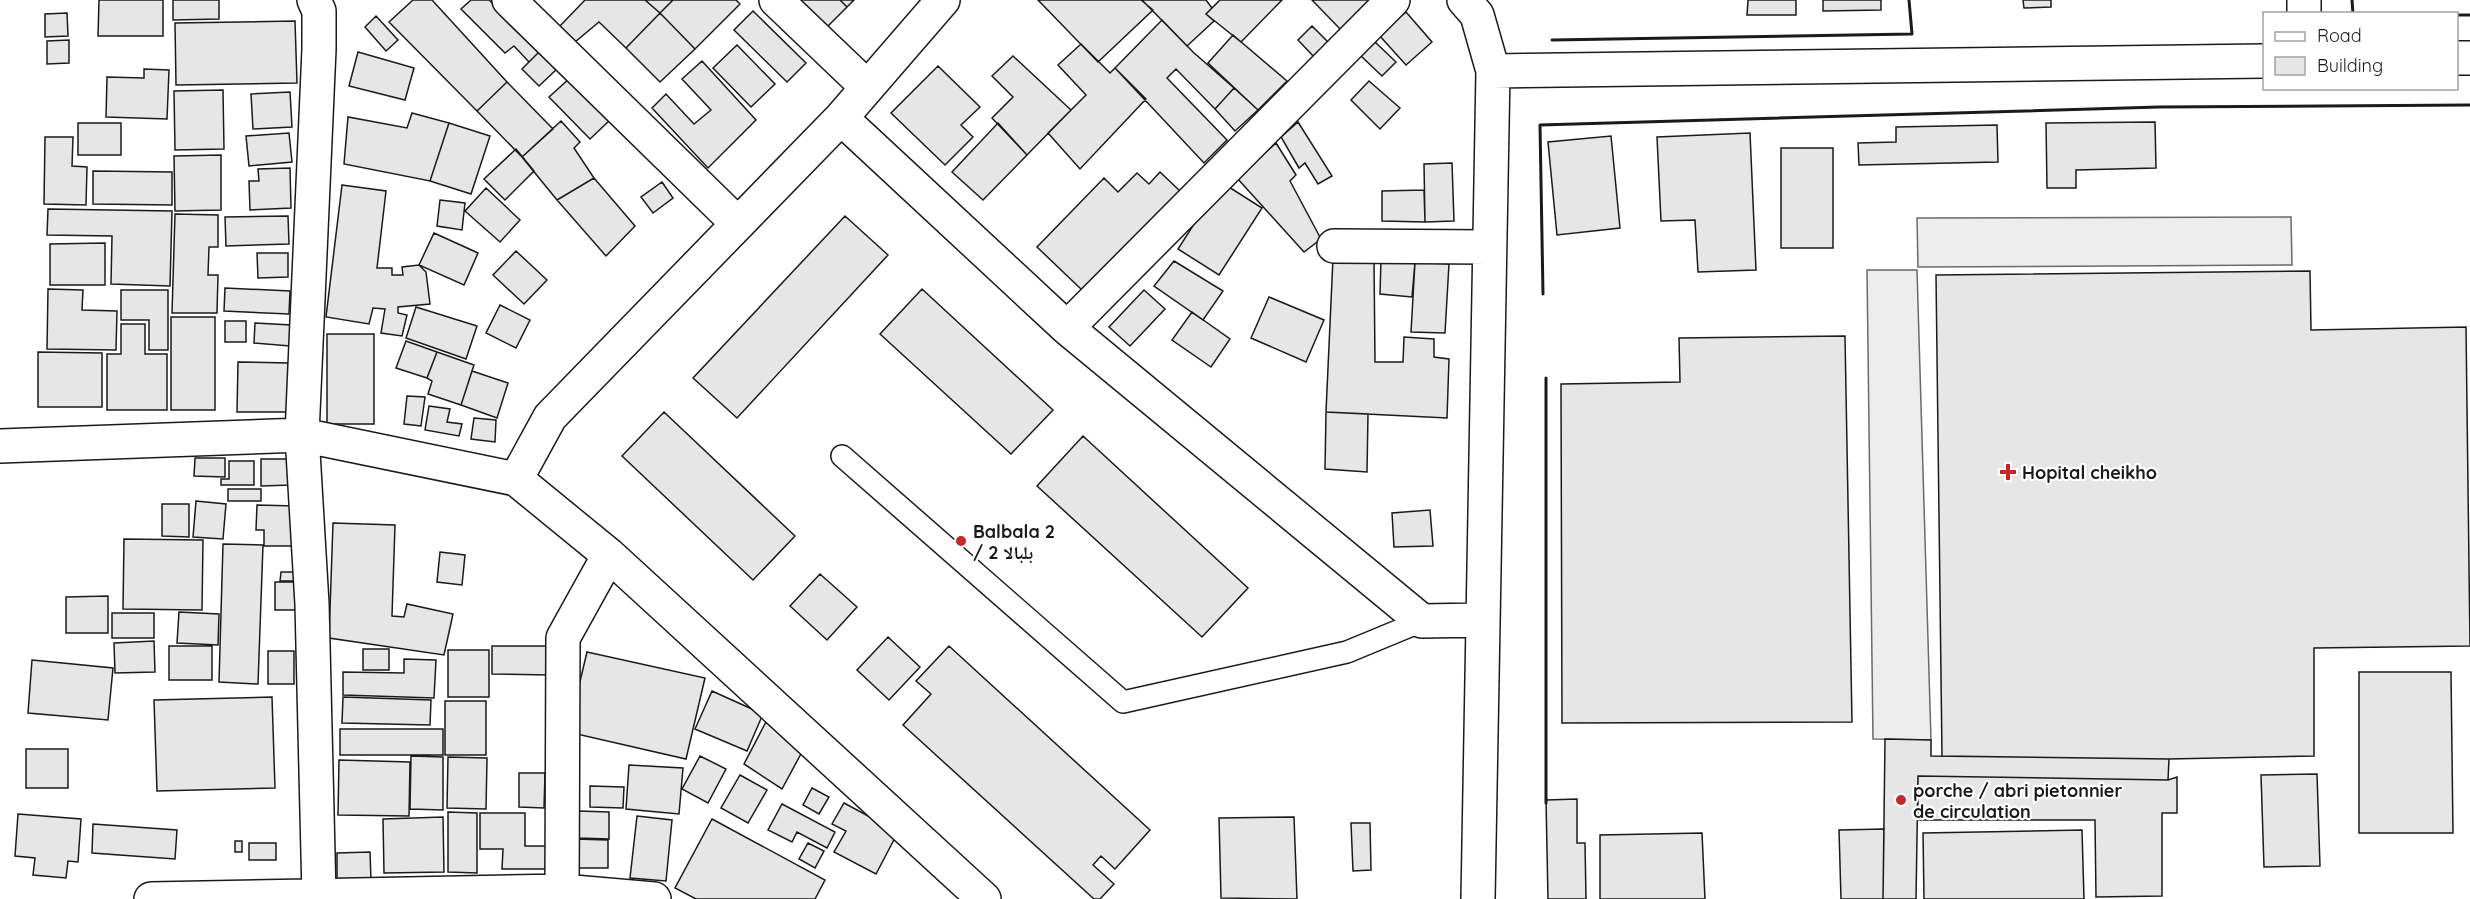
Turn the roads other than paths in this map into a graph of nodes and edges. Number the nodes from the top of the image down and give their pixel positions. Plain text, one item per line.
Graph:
1 (314, 0) edge
2 (509, 0) edge
3 (776, 0) edge
4 (943, 0) edge
5 (1393, 0) edge
6 (1464, 0) edge
7 (2263, 61) edge
8 (1493, 71) junction
9 (867, 87) junction
10 (841, 118) junction
11 (738, 224) junction
12 (1334, 246) dead end
13 (1489, 247) junction
14 (1067, 328) junction
15 (302, 435) junction
16 (0, 446) edge
17 (842, 456) dead end
18 (516, 479) junction
19 (609, 555) junction
20 (1482, 620) junction
21 (1422, 621) junction
22 (562, 891) junction
23 (319, 896) junction
24 (151, 899) edge
25 (654, 899) edge
26 (984, 899) edge
27 (1478, 899) edge

1 - 15 street
2 - 11 street
3 - 9 street
4 - 9 street
5 - 14 street
6 - 8 street
7 - 8 street
8 - 13 street
9 - 10 street
10 - 11 street
10 - 14 street
11 - 18 street
12 - 13 street
13 - 20 street
14 - 21 street
15 - 16 street
15 - 18 street
15 - 23 street
17 - 21 lane
18 - 19 street
19 - 22 street
19 - 26 street
20 - 21 street
20 - 27 street
22 - 23 street
22 - 25 street
23 - 24 street

